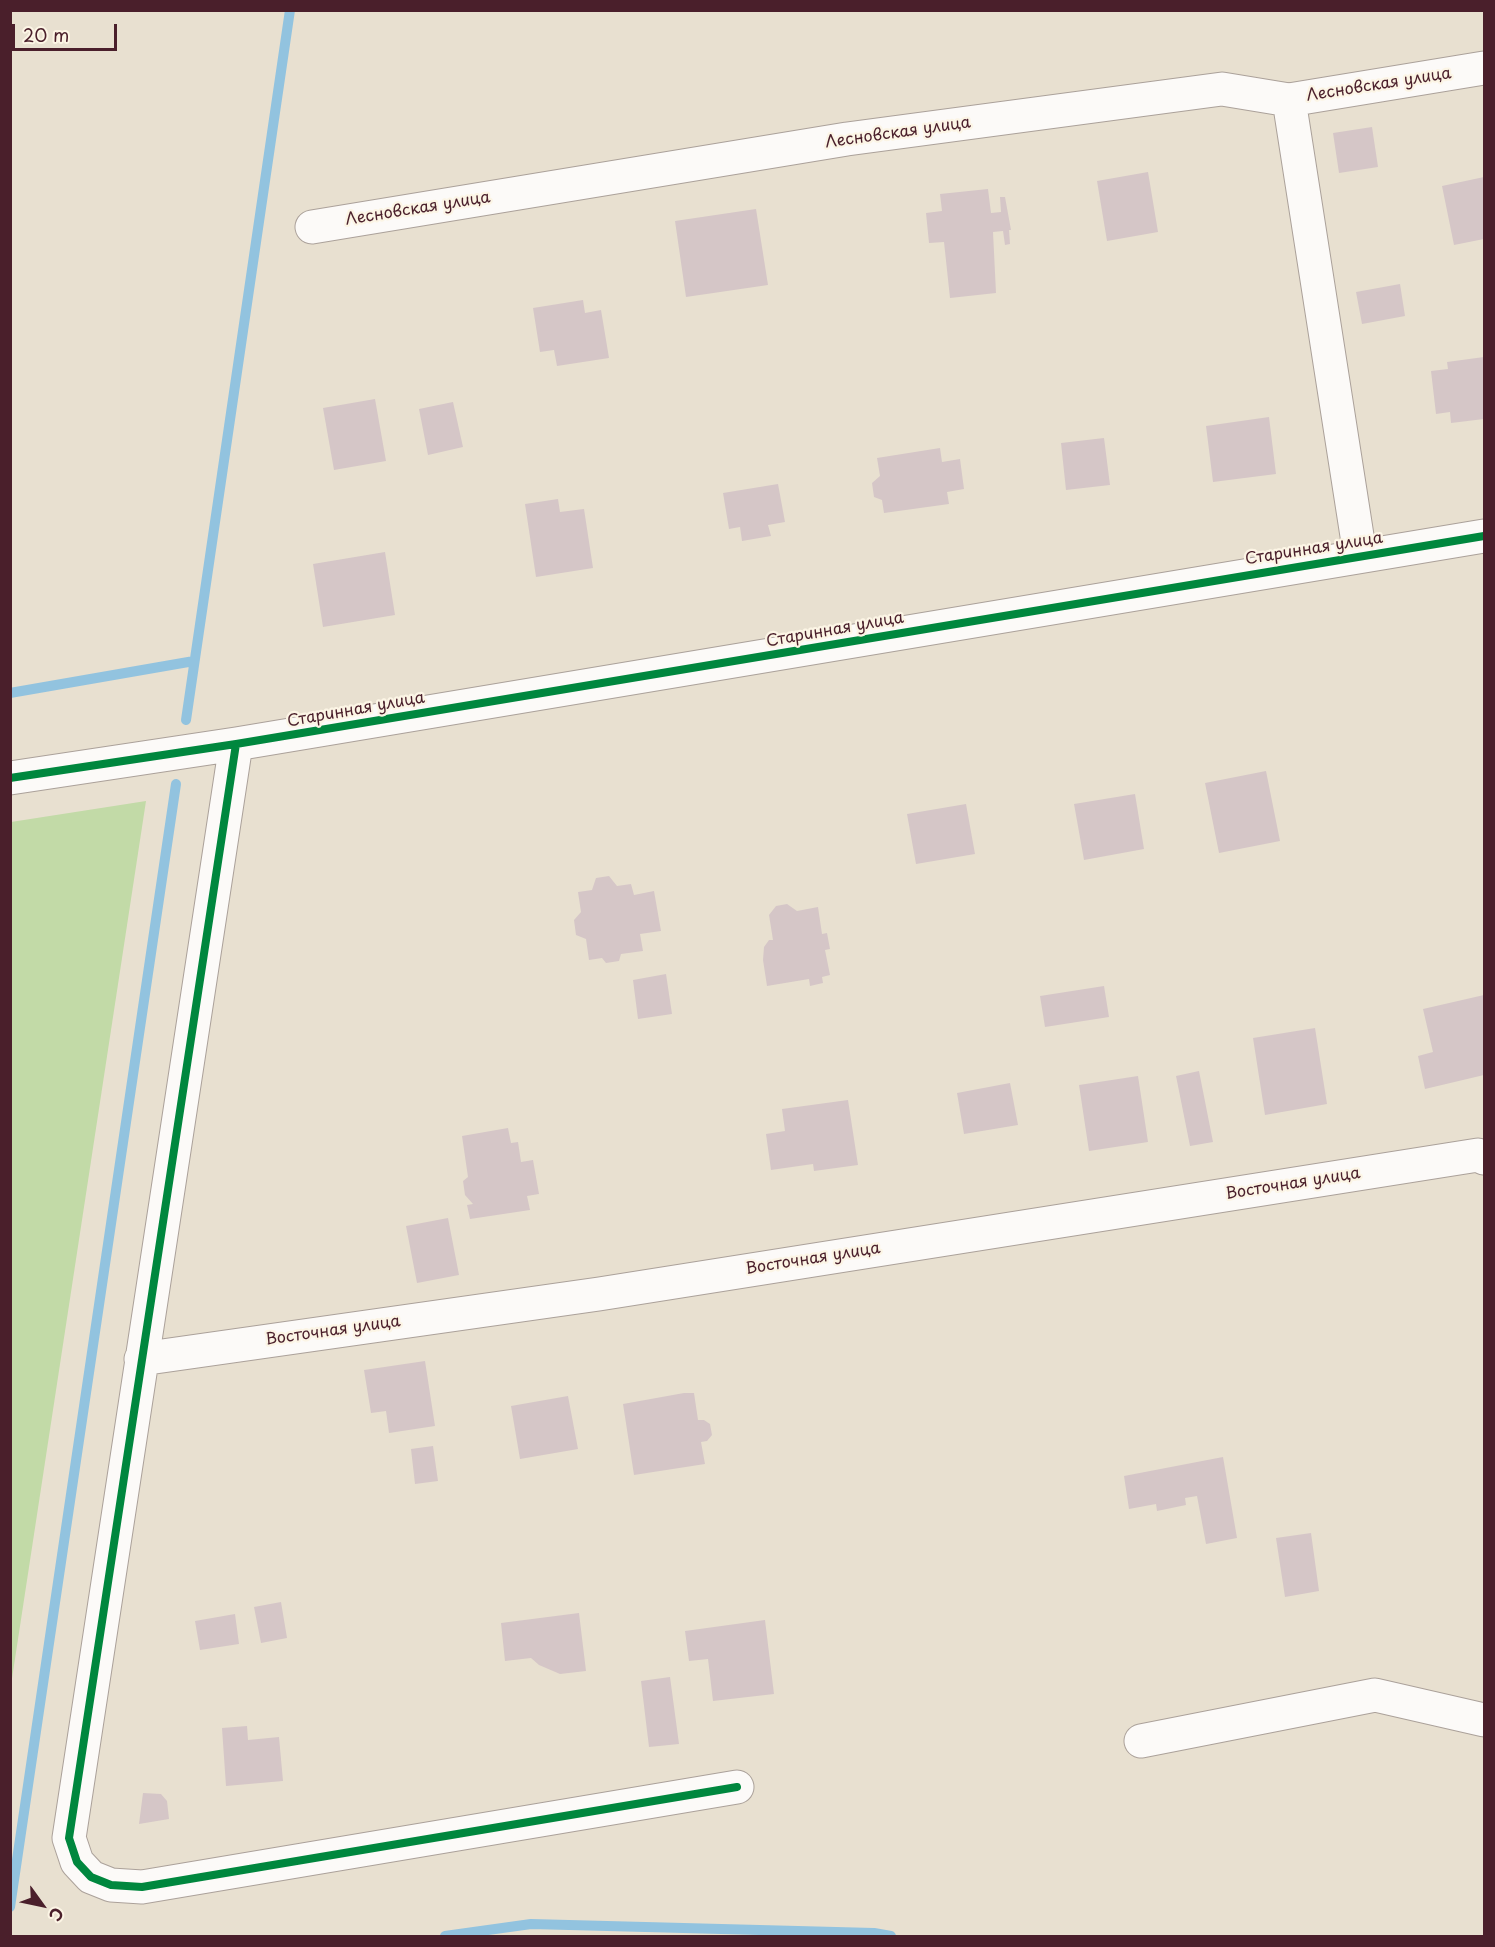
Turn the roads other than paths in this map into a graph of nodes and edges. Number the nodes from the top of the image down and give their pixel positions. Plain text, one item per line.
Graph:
1 (1485, 68) edge
2 (1289, 100) junction
3 (312, 227) dead end
4 (1485, 536) edge
5 (1360, 555) junction
6 (236, 744) junction
7 (10, 778) edge
8 (1485, 1158) edge
9 (141, 1359) junction
10 (1485, 1720) edge
11 (1142, 1741) dead end
12 (737, 1788) dead end

1 - 2 street, Лесновская улица
2 - 3 street, Лесновская улица
2 - 5 street
4 - 5 street, Старинная улица
5 - 6 street, Старинная улица
6 - 7 street, Старинная улица
6 - 9 street
8 - 9 street, Восточная улица
9 - 12 street
10 - 11 street

